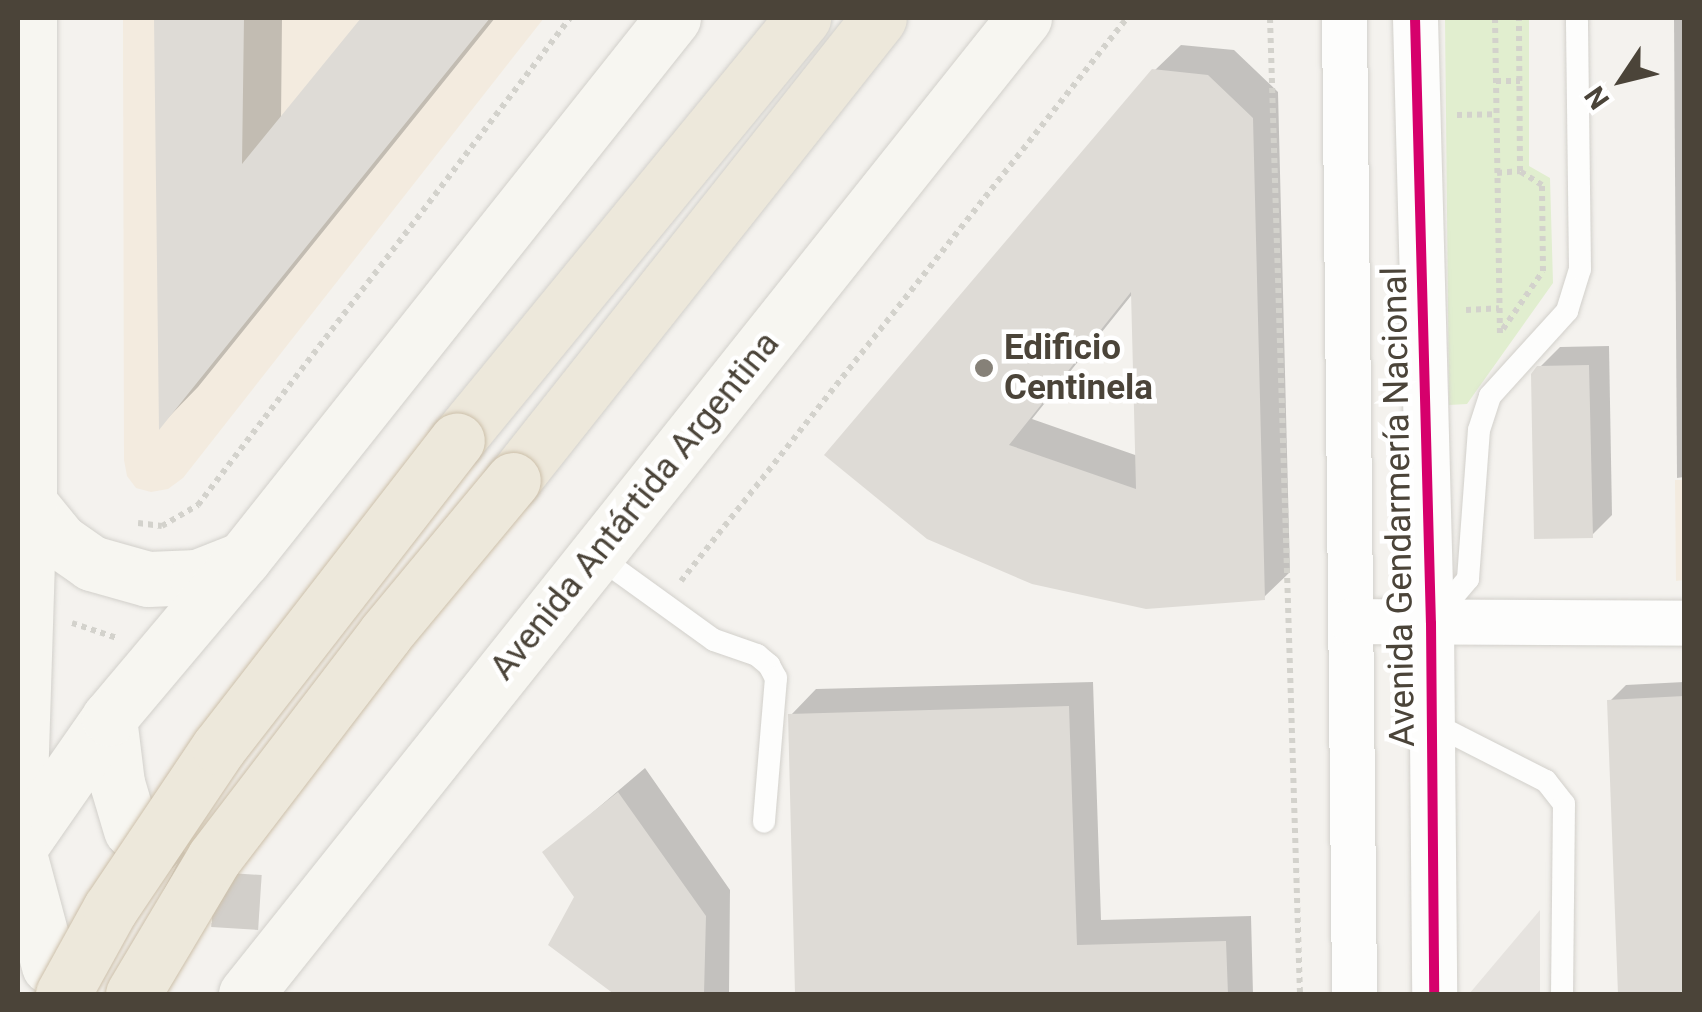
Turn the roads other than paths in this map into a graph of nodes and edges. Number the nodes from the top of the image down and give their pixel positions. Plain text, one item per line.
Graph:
1 (29, 18) edge
2 (674, 18) edge
3 (778, 18) edge
4 (802, 18) edge
5 (1024, 18) edge
6 (1344, 18) edge
7 (1415, 18) edge
8 (1577, 18) edge
9 (874, 28) edge
10 (653, 203) junction
11 (28, 503) junction
12 (596, 555) junction
13 (243, 559) junction
14 (1350, 621) junction
15 (1431, 623) junction
16 (1684, 623) edge
17 (108, 718) junction
18 (1432, 723) junction
19 (764, 821) dead end
20 (131, 830) tunnel mouth
21 (18, 849) edge
22 (328, 886) junction
23 (260, 902) tunnel mouth
24 (56, 980) edge
25 (134, 994) edge
26 (246, 994) edge
27 (1354, 994) edge
28 (1434, 994) edge
29 (1562, 994) edge

1 - 11 main road
2 - 13 main road
3 - 10 highway
4 - 10 highway
5 - 12 main road, Avenida Antártida Argentina
6 - 14 street, Avenida Gendarmería Nacional
7 - 15 street, Avenida Gendarmería Nacional
8 - 15 lane
9 - 25 highway, bridge
10 - 24 highway, bridge
11 - 13 main road
11 - 21 main road
12 - 19 lane
12 - 22 main road, Avenida Antártida Argentina
13 - 17 main road
14 - 15 street
14 - 27 street, Avenida Gendarmería Nacional
15 - 16 street
15 - 18 street, Avenida Gendarmería Nacional
17 - 20 main road
17 - 21 main road
18 - 28 street, Avenida Gendarmería Nacional
18 - 29 lane
21 - 24 main road
22 - 23 main road
22 - 26 main road, Avenida Antártida Argentina

